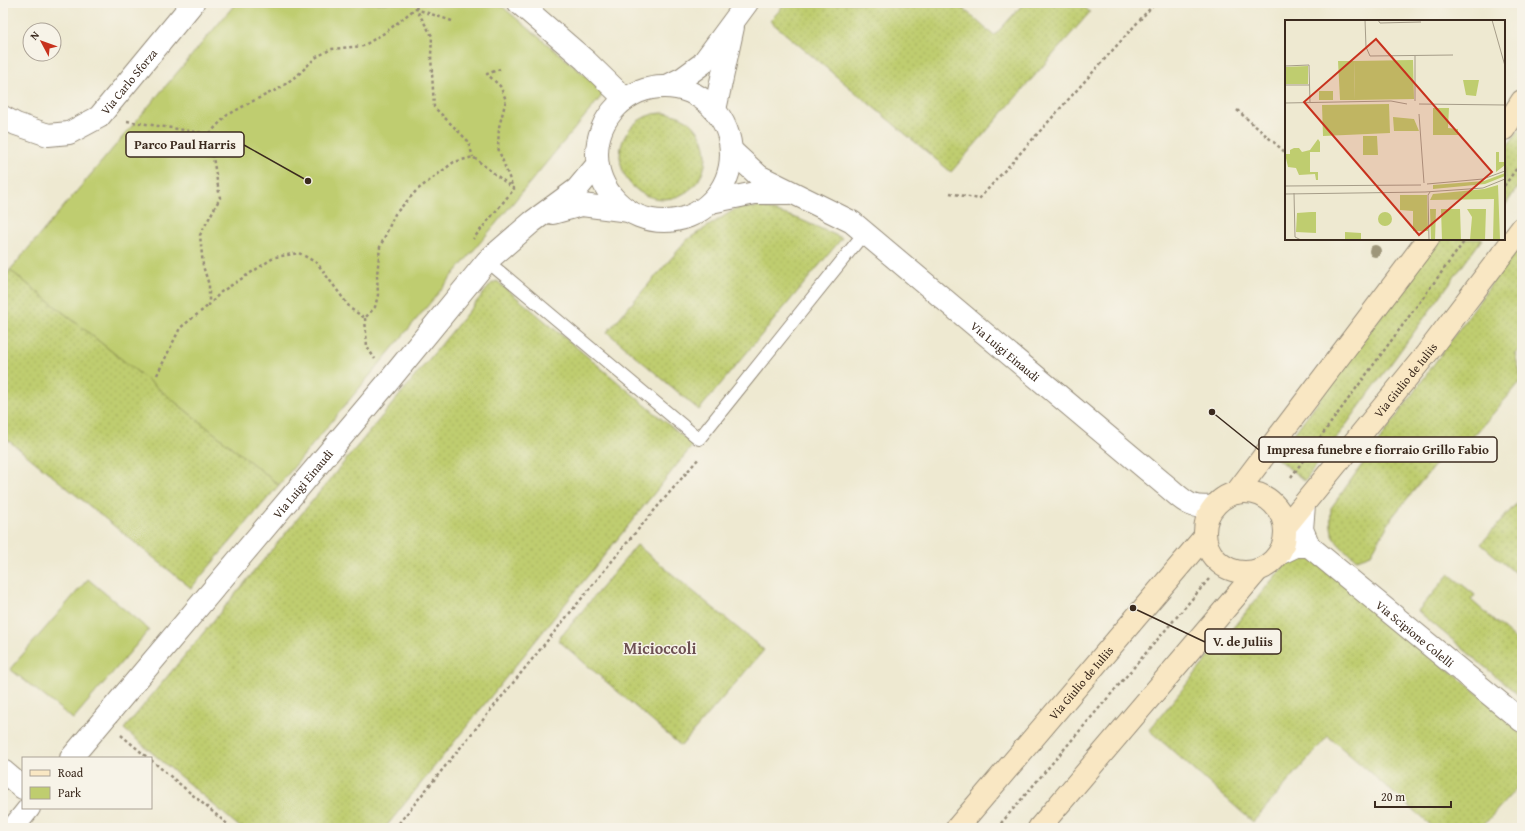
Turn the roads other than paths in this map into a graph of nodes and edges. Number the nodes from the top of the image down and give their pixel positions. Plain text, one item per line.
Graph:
1 (193, 3) edge
2 (519, 3) edge
3 (747, 3) edge
4 (734, 22) junction
5 (585, 60) junction
6 (667, 86) junction
7 (625, 99) junction
8 (1522, 101) edge
9 (716, 110) junction
10 (609, 115) junction
11 (3, 117) edge
12 (1505, 127) edge
13 (732, 151) junction
14 (598, 165) junction
15 (793, 193) junction
16 (711, 202) junction
17 (629, 211) junction
18 (540, 216) junction
19 (1522, 228) edge
20 (865, 232) junction
21 (1427, 240) edge
22 (487, 261) junction
23 (1236, 493) junction
24 (1304, 504) junction
25 (1214, 506) junction
26 (1285, 527) junction
27 (1205, 536) junction
28 (1309, 546) junction
29 (1279, 554) junction
30 (1258, 570) junction
31 (1522, 721) edge
32 (72, 757) edge
33 (3, 771) edge
34 (22, 787) edge
35 (28, 809) edge
36 (13, 828) edge
37 (957, 828) edge
38 (1039, 828) edge

1 - 11 street, Via Carlo Sforza
2 - 5 street
3 - 4 street
4 - 6 street
4 - 9 street
5 - 7 street
5 - 10 street
6 - 7 street
6 - 9 street
7 - 10 street
8 - 12 main road
9 - 13 street
10 - 14 street
13 - 15 street, Via Luigi Einaudi
13 - 16 street
14 - 17 street
14 - 18 street, Via Luigi Einaudi
15 - 16 street, Via Luigi Einaudi
15 - 20 street, Via Luigi Einaudi
16 - 17 street
17 - 18 street, Via Luigi Einaudi
18 - 22 street, Via Luigi Einaudi
19 - 24 main road, Via Giulio de Iuliis
20 - 22 lane
20 - 25 street, Via Luigi Einaudi
21 - 23 main road
22 - 32 street, Via Luigi Einaudi
23 - 25 main road
23 - 26 main road
24 - 26 main road, Via Giulio de Iuliis
24 - 28 street
25 - 27 main road, Via Giulio de Iuliis
26 - 29 main road
27 - 30 main road
27 - 37 main road, Via Giulio de Iuliis
28 - 29 street
28 - 31 street, Via Scipione Colelli
29 - 30 main road
30 - 38 main road
33 - 34 street
35 - 36 street

